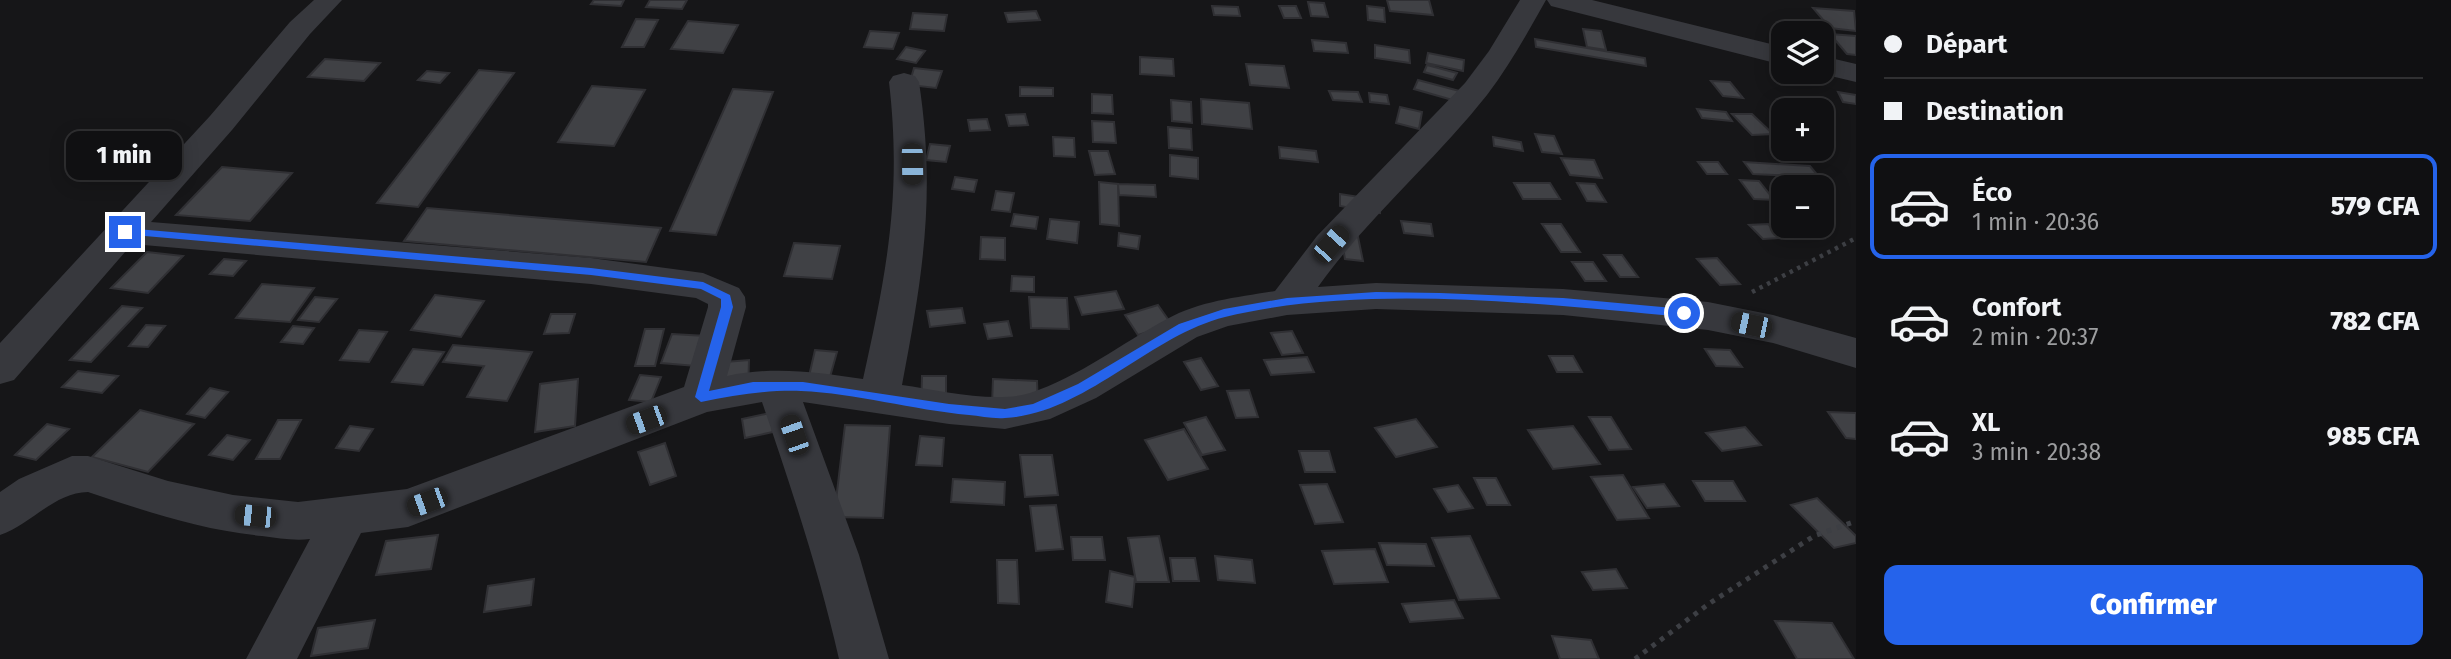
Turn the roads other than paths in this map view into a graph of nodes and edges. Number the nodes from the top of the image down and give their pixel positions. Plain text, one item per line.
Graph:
1 (329, 0) edge
2 (1533, 0) edge
3 (1560, 0) edge
4 (1771, 53) edge
5 (1834, 68) edge
6 (1856, 73) edge
7 (904, 82) dead end
8 (125, 232) junction
9 (1287, 302) junction
10 (1856, 353) edge
11 (0, 369) edge
12 (777, 386) junction
13 (701, 397) junction
14 (879, 398) junction
15 (0, 516) edge
16 (346, 517) junction
17 (271, 659) edge
18 (864, 659) edge

1 - 8 street
2 - 9 street
3 - 4 street
5 - 6 street
7 - 14 street
8 - 11 street
8 - 13 street
9 - 10 street
9 - 14 street
12 - 13 street
12 - 14 street
12 - 18 street
13 - 16 street
15 - 16 street
16 - 17 street

